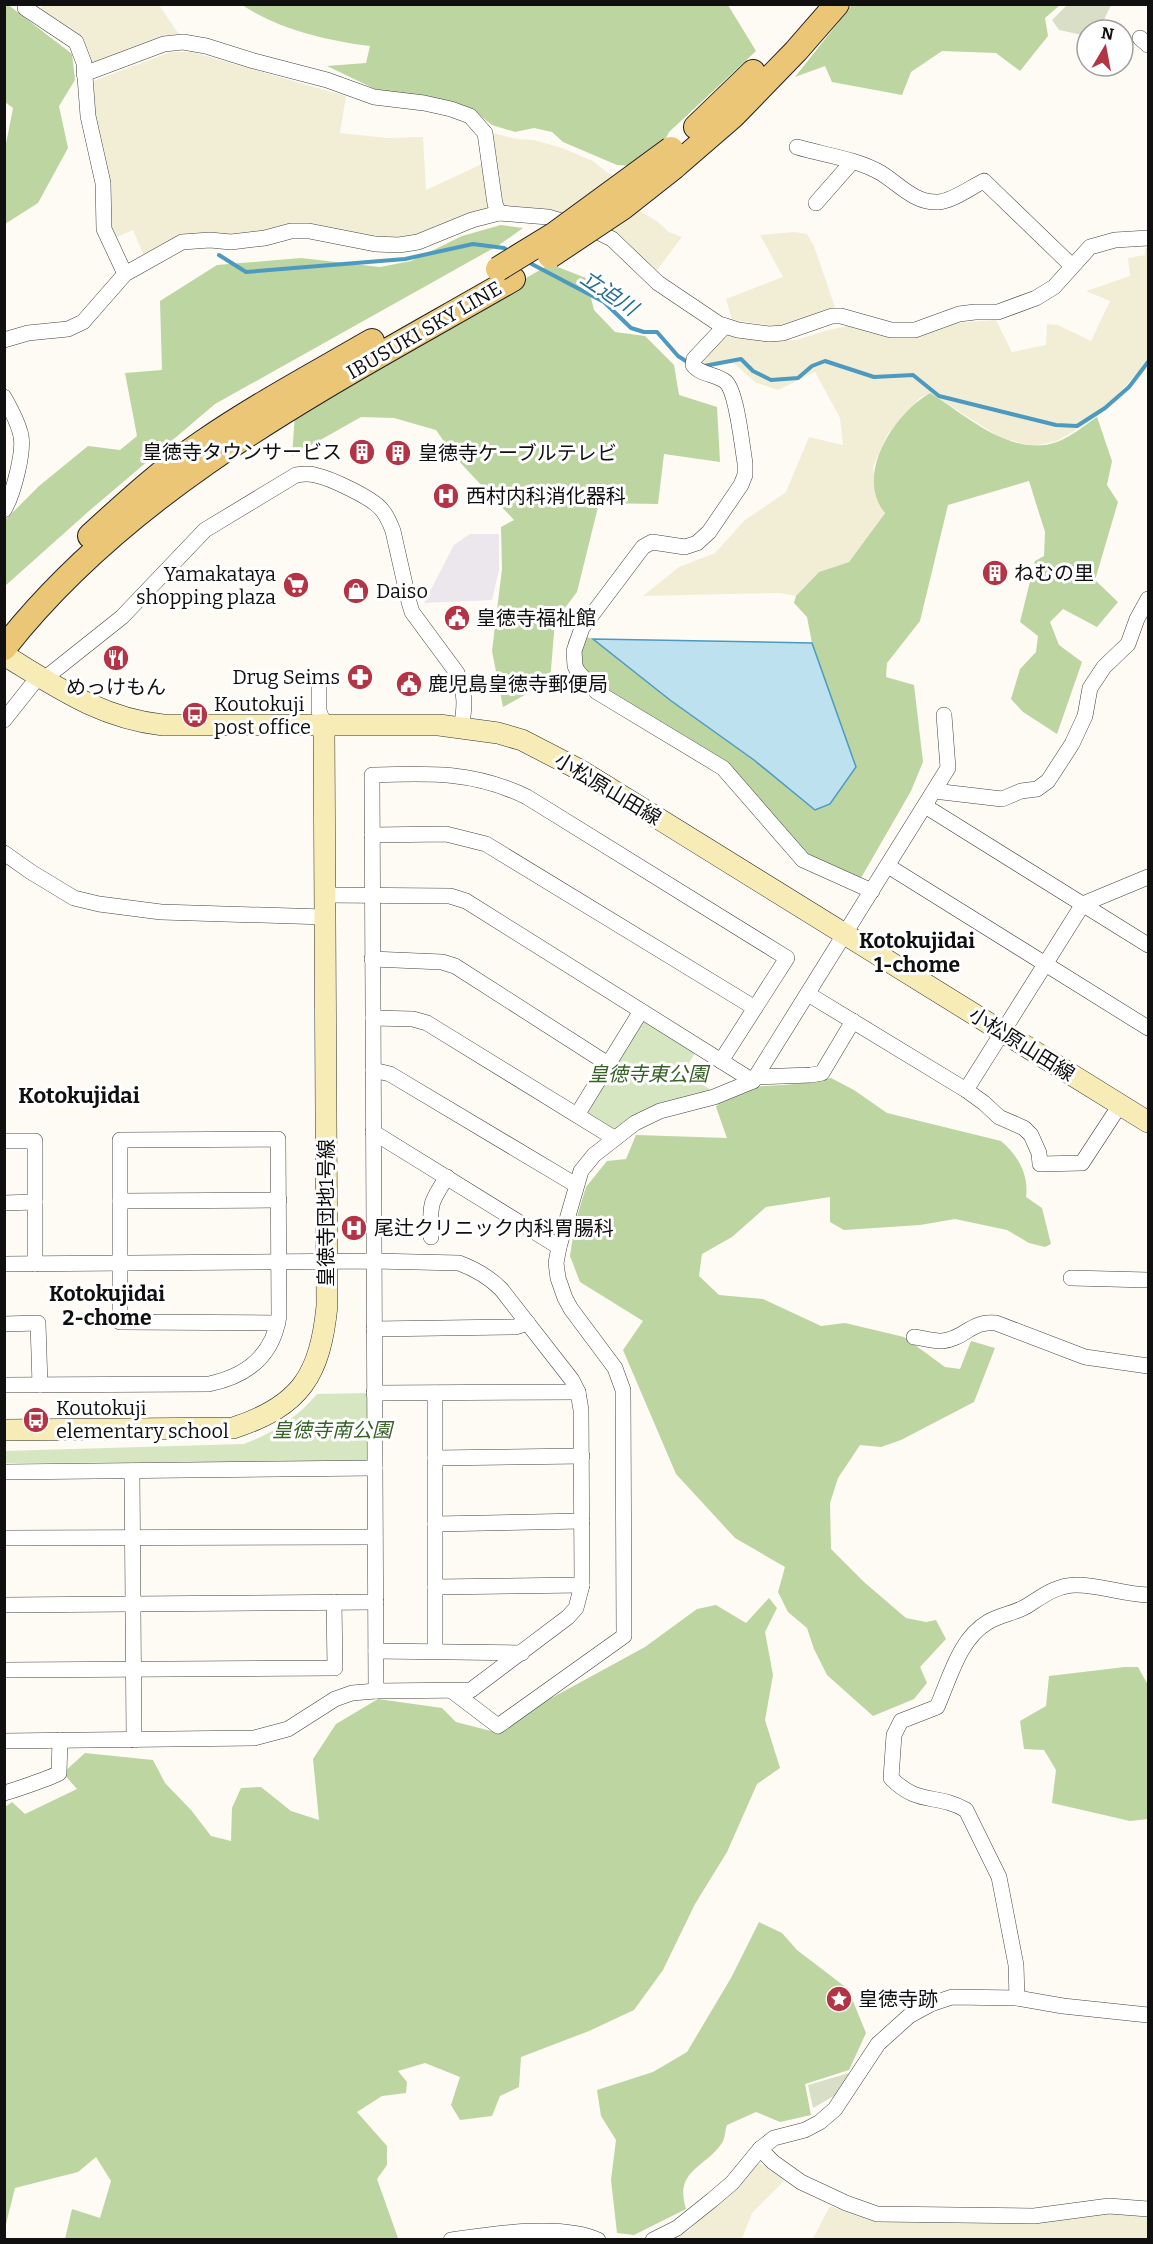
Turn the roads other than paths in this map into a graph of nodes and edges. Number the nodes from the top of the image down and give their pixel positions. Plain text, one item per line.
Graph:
1 (27, 4) edge
2 (814, 4) edge
3 (837, 4) edge
4 (84, 74) junction
5 (796, 147) dead end
6 (673, 158) junction
7 (852, 162) junction
8 (816, 203) dead end
9 (500, 213) junction
10 (1149, 238) edge
11 (1072, 266) junction
12 (125, 274) junction
13 (505, 274) junction
14 (725, 326) junction
15 (4, 340) edge
16 (4, 397) edge
17 (4, 510) edge
18 (1149, 599) edge
19 (4, 623) edge
20 (4, 648) edge
21 (4, 655) edge
22 (37, 674) junction
23 (319, 679) dead end
24 (944, 715) dead end
25 (4, 720) edge
26 (324, 724) junction
27 (461, 728) junction
28 (934, 791) junction
29 (925, 806) junction
30 (372, 835) junction
31 (4, 853) edge
32 (888, 866) junction
33 (1149, 877) edge
34 (872, 891) junction
35 (325, 895) junction
36 (372, 896) junction
37 (1083, 904) junction
38 (325, 917) junction
39 (845, 935) junction
40 (1149, 945) edge
41 (372, 959) junction
42 (1046, 964) junction
43 (808, 994) junction
44 (755, 1008) junction
45 (641, 1011) junction
46 (373, 1018) junction
47 (853, 1021) junction
48 (1149, 1028) edge
49 (1003, 1032) junction
50 (721, 1061) junction
51 (608, 1064) junction
52 (373, 1070) junction
53 (754, 1079) junction
54 (966, 1090) junction
55 (1120, 1105) junction
56 (577, 1115) junction
57 (1149, 1122) edge
58 (373, 1132) junction
59 (614, 1138) junction
60 (4, 1141) edge
61 (447, 1177) junction
62 (576, 1185) junction
63 (279, 1200) junction
64 (120, 1201) junction
65 (4, 1203) edge
66 (35, 1203) junction
67 (431, 1237) dead end
68 (559, 1247) junction
69 (374, 1261) junction
70 (279, 1262) junction
71 (326, 1262) junction
72 (4, 1264) edge
73 (35, 1264) junction
74 (120, 1264) junction
75 (1071, 1278) dead end
76 (1149, 1280) edge
77 (278, 1323) junction
78 (528, 1323) junction
79 (4, 1324) edge
80 (374, 1329) junction
81 (914, 1337) dead end
82 (1149, 1366) edge
83 (4, 1385) edge
84 (40, 1385) junction
85 (578, 1392) junction
86 (374, 1393) junction
87 (435, 1393) junction
88 (4, 1430) edge
89 (582, 1456) junction
90 (435, 1458) junction
91 (375, 1468) junction
92 (132, 1471) junction
93 (4, 1472) edge
94 (582, 1521) junction
95 (435, 1524) junction
96 (375, 1537) junction
97 (4, 1538) edge
98 (132, 1538) junction
99 (582, 1585) junction
100 (435, 1587) junction
101 (1149, 1595) edge
102 (334, 1602) junction
103 (375, 1602) junction
104 (133, 1604) junction
105 (4, 1605) edge
106 (376, 1651) junction
107 (435, 1651) junction
108 (522, 1653) junction
109 (134, 1669) junction
110 (4, 1670) edge
111 (376, 1691) junction
112 (452, 1691) junction
113 (60, 1740) junction
114 (134, 1740) junction
115 (4, 1741) edge
116 (4, 1794) edge
117 (1017, 1998) junction
118 (1149, 2014) edge
119 (760, 2149) junction
120 (1149, 2210) edge
121 (451, 2240) edge
122 (598, 2240) edge
123 (653, 2240) edge

1 - 4 street
2 - 6 main road, IBUSUKI SKY LINE
3 - 6 main road, IBUSUKI SKY LINE
4 - 9 street
4 - 12 street
5 - 7 street
6 - 13 main road, IBUSUKI SKY LINE, bridge
7 - 8 street
7 - 11 street
9 - 12 street
9 - 14 street
10 - 11 street
11 - 14 street
12 - 15 street
13 - 19 main road, IBUSUKI SKY LINE
13 - 20 main road, IBUSUKI SKY LINE
14 - 34 street
16 - 17 street
18 - 28 street
21 - 22 street, 小松原山田線
22 - 25 street
22 - 26 street, 小松原山田線
22 - 27 street
23 - 26 street
24 - 28 street
26 - 27 street, 小松原山田線
26 - 35 street, 皇徳寺団地1号線
27 - 39 street, 小松原山田線
28 - 29 street
29 - 32 street
29 - 37 street
30 - 36 street
30 - 44 street
30 - 44 street
31 - 38 street
32 - 34 street
32 - 42 street
33 - 37 street
34 - 39 street
35 - 36 street
35 - 38 street, 皇徳寺団地1号線
36 - 41 street
36 - 45 street
37 - 40 street
37 - 42 street
38 - 71 street, 皇徳寺団地1号線
39 - 43 street
39 - 49 street, 小松原山田線
41 - 46 street
41 - 51 street
42 - 48 street
42 - 49 street
43 - 47 street
43 - 53 street
44 - 50 street
45 - 50 street
45 - 51 street
46 - 52 street
46 - 56 street
47 - 53 street
47 - 54 street
49 - 54 street
49 - 55 street, 小松原山田線
50 - 53 street
51 - 56 street
52 - 58 street
52 - 62 street
53 - 59 street
54 - 55 street
55 - 57 street, 小松原山田線
56 - 59 street
58 - 61 street
58 - 69 street
59 - 62 street
60 - 66 street
61 - 67 street
61 - 68 street
62 - 68 street
63 - 64 street
63 - 64 street
63 - 70 street
64 - 74 street
65 - 66 street
66 - 73 street
68 - 112 street
69 - 71 street
69 - 78 street
69 - 80 street
70 - 71 street
70 - 74 street
70 - 77 street
71 - 88 street, 皇徳寺団地1号線
72 - 73 street
73 - 74 street
74 - 77 street
75 - 76 street
77 - 84 street
78 - 80 street
78 - 85 street
79 - 84 street
80 - 86 street
81 - 82 street
83 - 84 street
85 - 87 street
85 - 89 street
86 - 87 street
86 - 91 street
87 - 90 street
89 - 90 street
89 - 94 street
90 - 95 street
91 - 92 street
91 - 96 street
92 - 93 street
92 - 98 street
94 - 95 street
94 - 99 street
95 - 100 street
96 - 98 street
96 - 103 street
97 - 98 street
98 - 104 street
99 - 100 street
99 - 108 street
100 - 107 street
101 - 117 street
102 - 103 street
102 - 104 street
102 - 109 street
103 - 106 street
104 - 105 street
104 - 109 street
106 - 107 street
106 - 111 street
107 - 108 street
108 - 112 street
109 - 110 street
109 - 114 street
111 - 112 street
111 - 114 street
113 - 114 street
113 - 115 street
113 - 116 street
117 - 118 street
117 - 119 street
119 - 120 street
119 - 123 street
121 - 122 street

